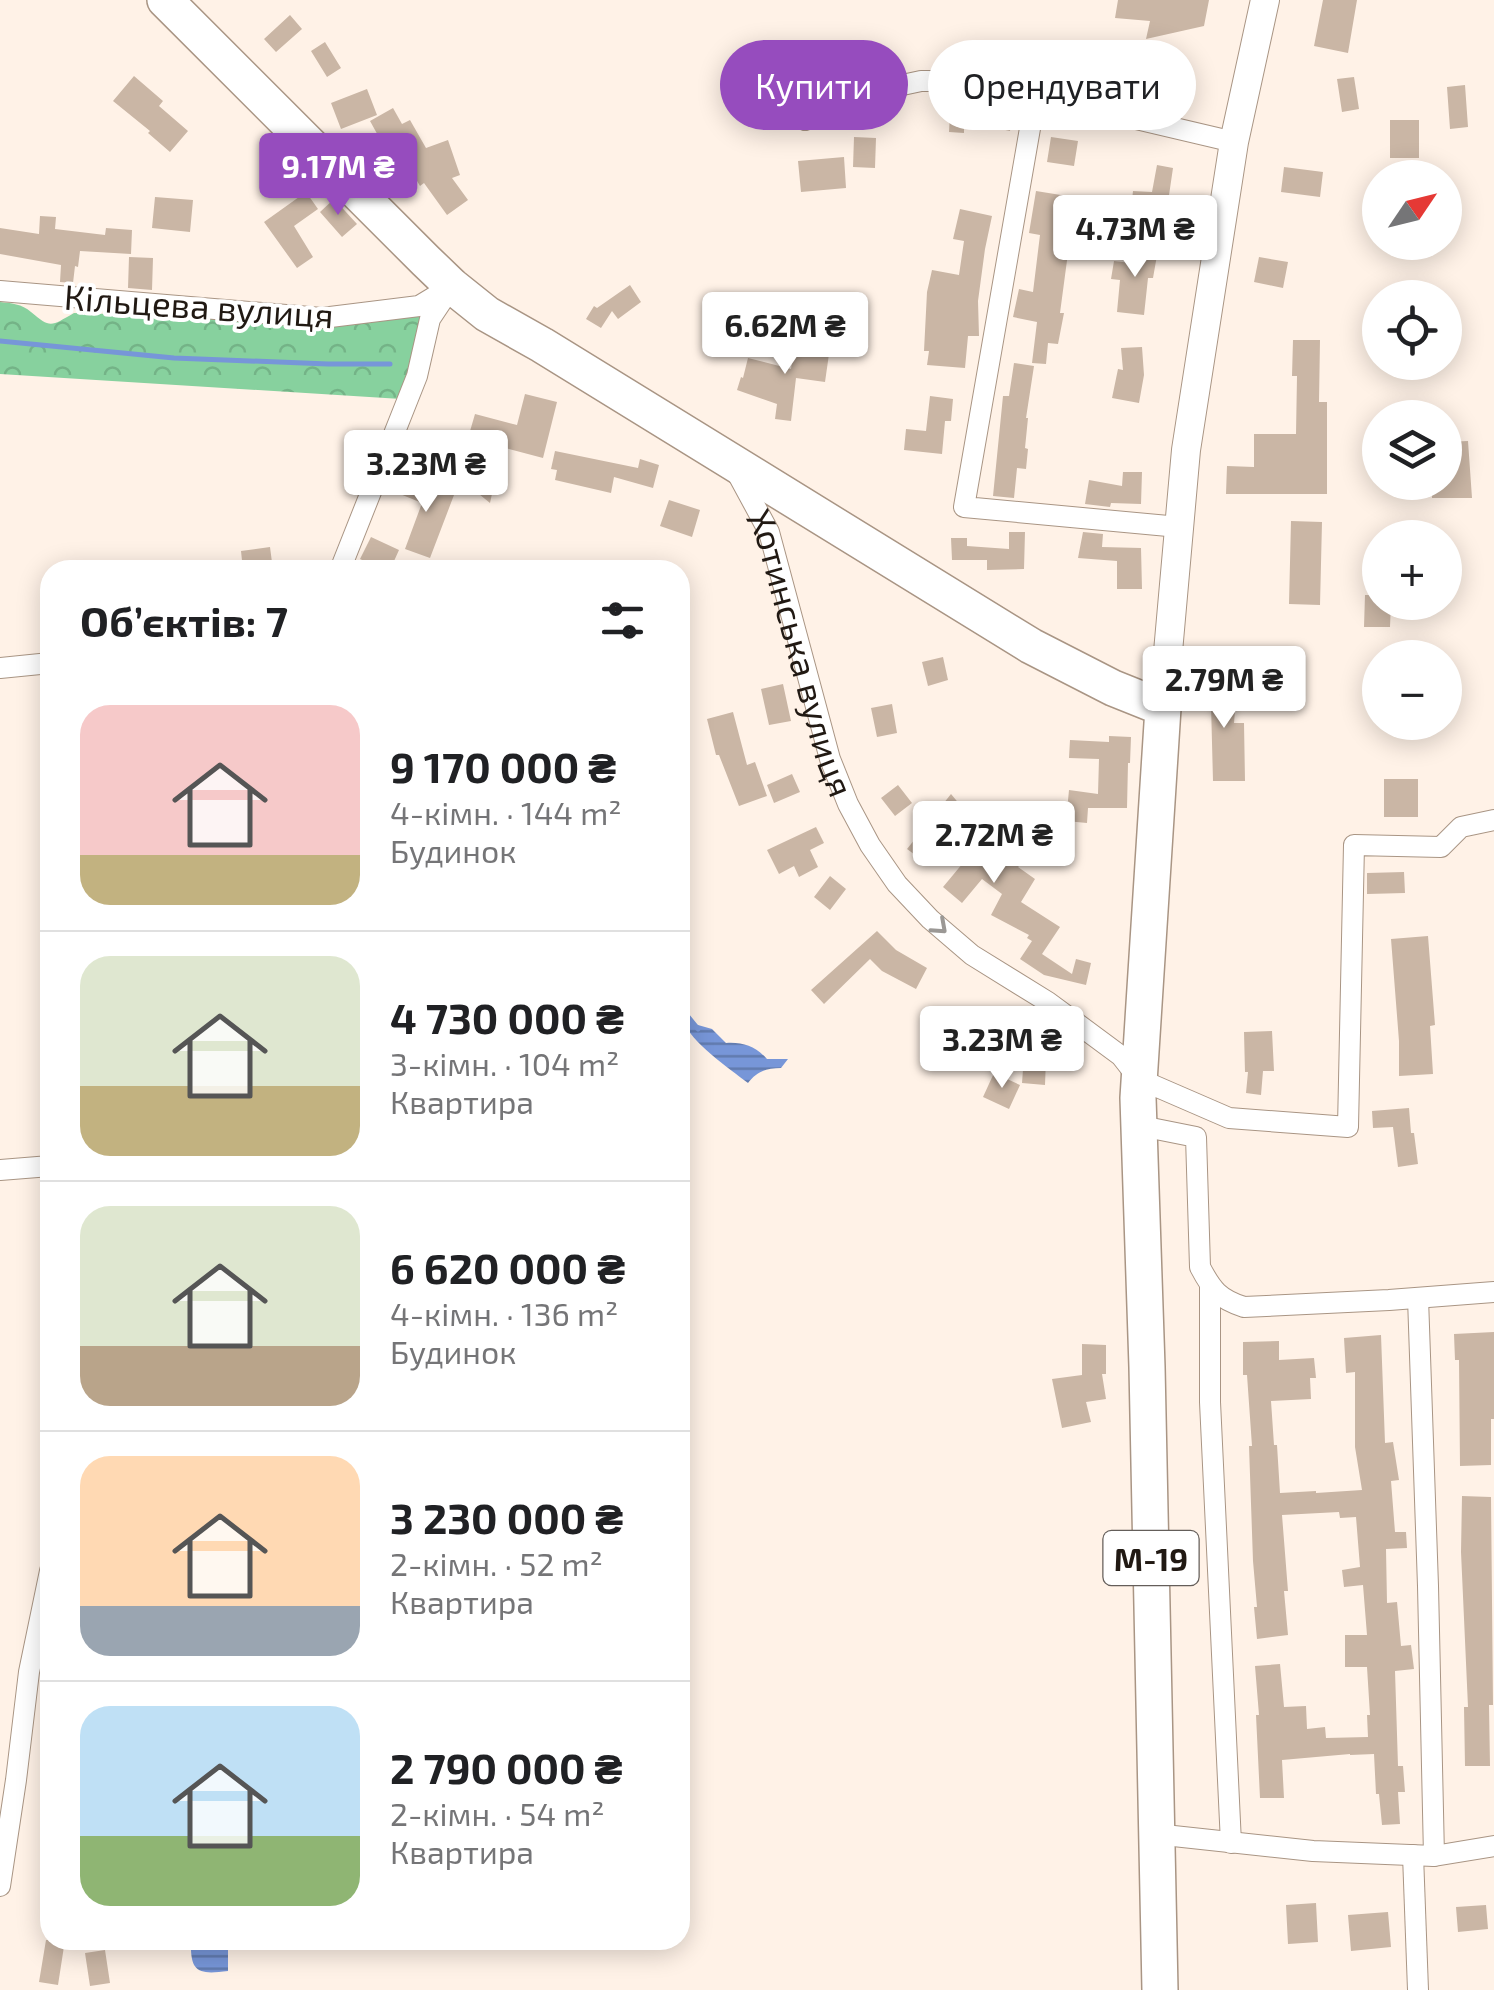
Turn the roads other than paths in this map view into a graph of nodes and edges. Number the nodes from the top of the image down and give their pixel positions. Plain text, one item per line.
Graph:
1 (164, 0) edge
2 (1265, 0) edge
3 (1030, 130) edge
4 (1181, 130) edge
5 (1234, 142) junction
6 (452, 286) junction
7 (0, 291) edge
8 (731, 462) junction
9 (1178, 527) junction
10 (344, 560) edge
11 (40, 663) edge
12 (0, 668) edge
13 (1163, 708) junction
14 (1494, 820) edge
15 (1139, 1080) junction
16 (1141, 1126) junction
17 (40, 1167) edge
18 (0, 1170) edge
19 (1210, 1286) junction
20 (1494, 1292) edge
21 (1418, 1298) junction
22 (40, 1619) edge
23 (1156, 1834) junction
24 (1231, 1842) junction
25 (1494, 1846) edge
26 (1413, 1855) junction
27 (1434, 1856) junction
28 (0, 1886) edge
29 (1160, 1990) edge
30 (1418, 1990) edge

1 - 6 highway, Хотинська вулиця
2 - 5 main road
3 - 9 street
4 - 5 street
5 - 9 main road
6 - 7 street, Кільцева вулиця
6 - 8 highway, Хотинська вулиця
6 - 10 street
8 - 13 highway, Хотинська вулиця
8 -> 15 street, Хотинська вулиця
9 - 13 main road
11 - 12 street
13 - 15 highway, М-19
14 - 15 street
15 - 16 highway, М-19
16 - 19 street
16 - 23 highway, М-19
17 - 18 street
19 - 21 street
19 - 24 street
20 - 21 street
21 - 27 street
22 - 28 street
23 - 24 street
23 - 29 highway, М-19
24 - 26 street
25 - 27 street
26 - 27 street
26 - 30 street

